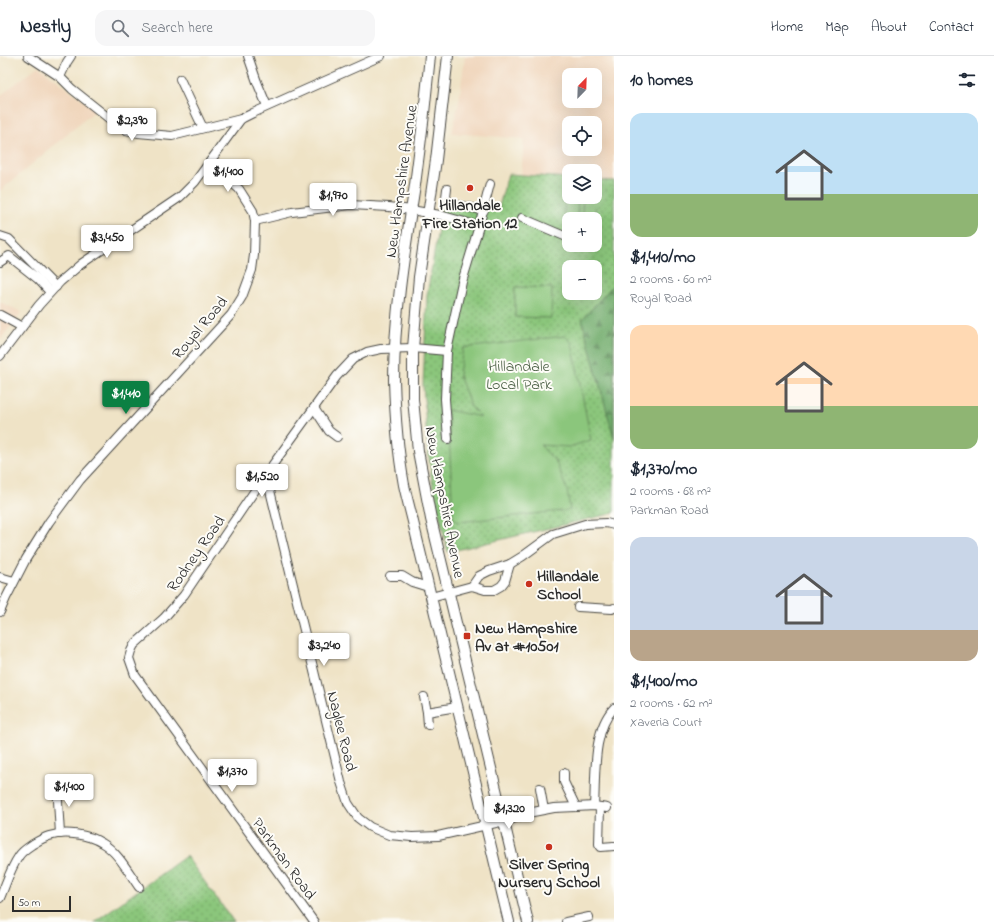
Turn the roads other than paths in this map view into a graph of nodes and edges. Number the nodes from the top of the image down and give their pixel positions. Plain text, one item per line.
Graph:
1 (28, 56) edge
2 (71, 56) edge
3 (248, 56) edge
4 (381, 56) edge
5 (430, 56) edge
6 (448, 56) edge
7 (60, 77) junction
8 (180, 79) dead end
9 (267, 106) junction
10 (241, 119) junction
11 (203, 128) junction
12 (209, 163) junction
13 (490, 184) dead end
14 (447, 189) dead end
15 (411, 210) junction
16 (484, 210) junction
17 (428, 213) junction
18 (522, 218) dead end
19 (254, 220) junction
20 (479, 226) junction
21 (562, 235) edge
22 (0, 236) edge
23 (0, 262) edge
24 (53, 290) junction
25 (0, 315) edge
26 (22, 327) junction
27 (395, 348) junction
28 (414, 348) junction
29 (448, 351) junction
30 (0, 356) edge
31 (314, 408) junction
32 (337, 437) dead end
33 (448, 439) dead end
34 (266, 474) junction
35 (614, 525) edge
36 (510, 564) junction
37 (390, 576) dead end
38 (0, 577) edge
39 (14, 581) junction
40 (472, 586) junction
41 (429, 592) junction
42 (448, 592) junction
43 (578, 607) dead end
44 (614, 608) edge
45 (0, 612) edge
46 (135, 675) joint
47 (424, 697) dead end
48 (457, 707) junction
49 (614, 708) edge
50 (427, 712) junction
51 (428, 725) dead end
52 (564, 773) dead end
53 (57, 784) dead end
54 (540, 788) dead end
55 (576, 807) junction
56 (600, 807) junction
57 (544, 810) junction
58 (504, 821) junction
59 (485, 825) junction
60 (60, 834) junction
61 (614, 846) edge
62 (140, 887) dead end
63 (0, 898) edge
64 (588, 917) dead end
65 (314, 922) edge
66 (508, 922) edge
67 (528, 922) edge
68 (566, 922) edge

1 - 7 street
2 - 7 street
3 - 9 street
4 - 9 street
5 - 15 main road, New Hampshire Avenue
6 - 17 main road, New Hampshire Avenue
7 - 11 street
8 - 11 street
9 - 10 street
10 - 11 street
10 - 12 street
12 - 19 street, Royal Road
12 - 24 street
13 - 16 street
14 - 16 street
15 - 17 street
15 - 19 street
15 - 27 main road, New Hampshire Avenue
16 - 20 street
17 - 20 street
17 - 28 main road, New Hampshire Avenue
18 - 21 street
19 - 39 street, Royal Road
20 - 29 street
22 - 24 street
23 - 24 street
24 - 26 street
25 - 26 street
26 - 30 street
27 - 28 street, Rodney Road
27 - 31 street, Rodney Road
27 - 41 main road, New Hampshire Avenue
28 - 29 street, Rodney Road
28 - 42 main road, New Hampshire Avenue
29 - 33 street
31 - 32 street
31 - 34 street, Rodney Road
34 - 46 street, Rodney Road
34 - 59 street, Naglee Road
35 - 36 street
36 - 40 street
36 - 40 street
37 - 41 street
38 - 39 street
39 - 45 street, Royal Road
40 - 42 street
41 - 42 street
41 - 48 main road, New Hampshire Avenue
42 - 58 main road, New Hampshire Avenue
43 - 44 street
46 - 65 street, Parkman Road
47 - 50 street
48 - 50 street
48 - 59 main road, New Hampshire Avenue
49 - 56 street
50 - 51 street
52 - 55 street
53 - 60 street
54 - 57 street
55 - 56 street, Naglee Road
55 - 57 street, Naglee Road
56 - 61 street
57 - 58 street, Naglee Road
58 - 59 street, Naglee Road
58 - 67 main road, New Hampshire Avenue
59 - 66 main road, New Hampshire Avenue
60 - 62 street
60 - 63 street
64 - 68 street

